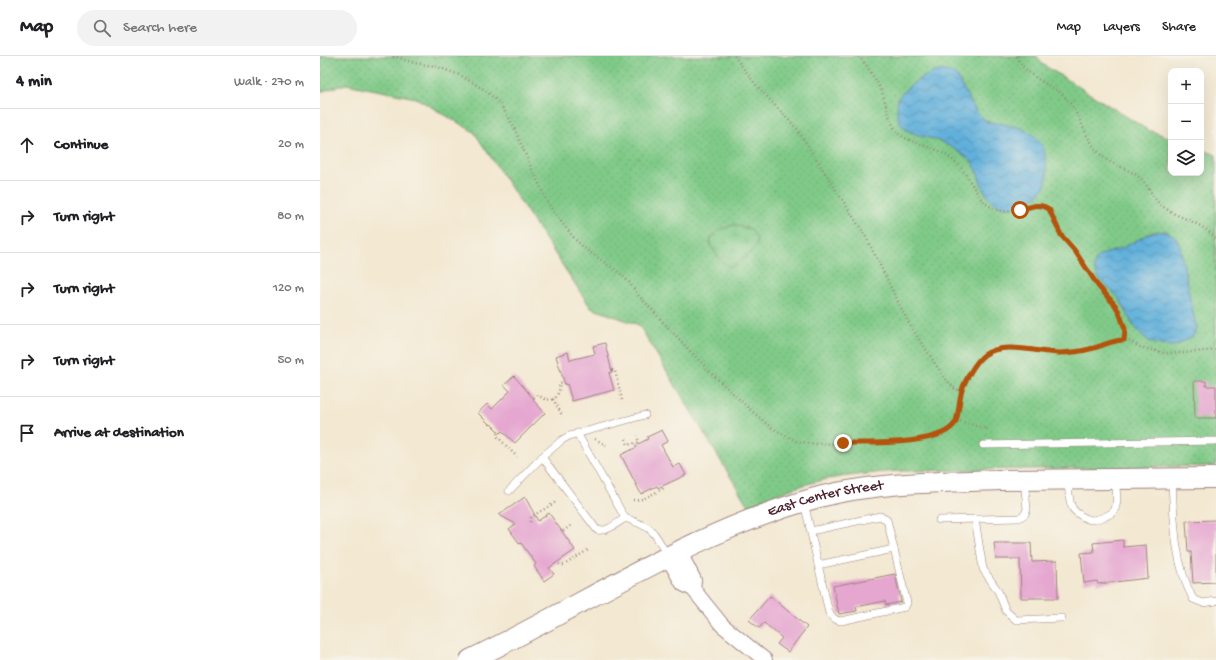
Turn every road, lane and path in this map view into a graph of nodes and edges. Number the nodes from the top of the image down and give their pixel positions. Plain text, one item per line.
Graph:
1 (394, 56) edge
2 (734, 56) edge
3 (859, 56) edge
4 (1017, 56) edge
5 (1216, 239) edge
6 (1124, 340) junction
7 (1216, 350) edge
8 (612, 370) dead end
9 (563, 382) dead end
10 (961, 392) junction
11 (534, 398) dead end
12 (553, 399) junction
13 (622, 400) dead end
14 (562, 415) dead end
15 (645, 415) dead end
16 (956, 420) junction
17 (990, 430) dead end
18 (498, 433) dead end
19 (578, 433) junction
20 (637, 436) dead end
21 (594, 439) dead end
22 (626, 439) dead end
23 (1216, 441) edge
24 (606, 445) dead end
25 (983, 445) dead end
26 (517, 457) dead end
27 (542, 457) junction
28 (1114, 478) junction
29 (1172, 478) junction
30 (1216, 478) edge
31 (1068, 479) junction
32 (1024, 480) junction
33 (664, 488) dead end
34 (509, 491) dead end
35 (632, 500) dead end
36 (556, 502) dead end
37 (804, 502) junction
38 (625, 518) junction
39 (975, 519) junction
40 (939, 520) dead end
41 (530, 522) dead end
42 (572, 525) dead end
43 (563, 531) dead end
44 (811, 531) junction
45 (894, 549) junction
46 (588, 550) dead end
47 (673, 554) junction
48 (559, 564) dead end
49 (818, 566) junction
50 (1216, 601) edge
51 (1062, 618) dead end
52 (470, 660) edge
53 (765, 660) edge

1 - 16 path
2 - 10 path
3 - 6 path
4 - 5 path
6 - 7 path
6 - 10 path
8 - 13 path
9 - 12 path
10 - 16 path
11 - 12 path
12 - 14 path
15 - 19 lane
16 - 17 path
18 - 26 path
19 - 27 lane
19 - 38 lane
20 - 22 path
21 - 24 path
23 - 25 lane
27 - 34 lane
27 - 38 lane
28 - 29 main road, East Center Street
28 - 31 main road, East Center Street
28 - 31 lane
29 - 30 main road, East Center Street
29 - 50 lane
31 - 32 main road, East Center Street
32 - 37 main road, East Center Street
32 - 39 lane
33 - 35 path
36 - 41 path
37 - 44 lane
37 - 47 main road, East Center Street
38 - 47 lane
39 - 40 lane
39 - 51 lane
42 - 43 path
44 - 45 lane
44 - 49 lane
45 - 49 lane
45 - 49 lane
46 - 48 path
47 - 52 main road, East Center Street
47 - 53 street

